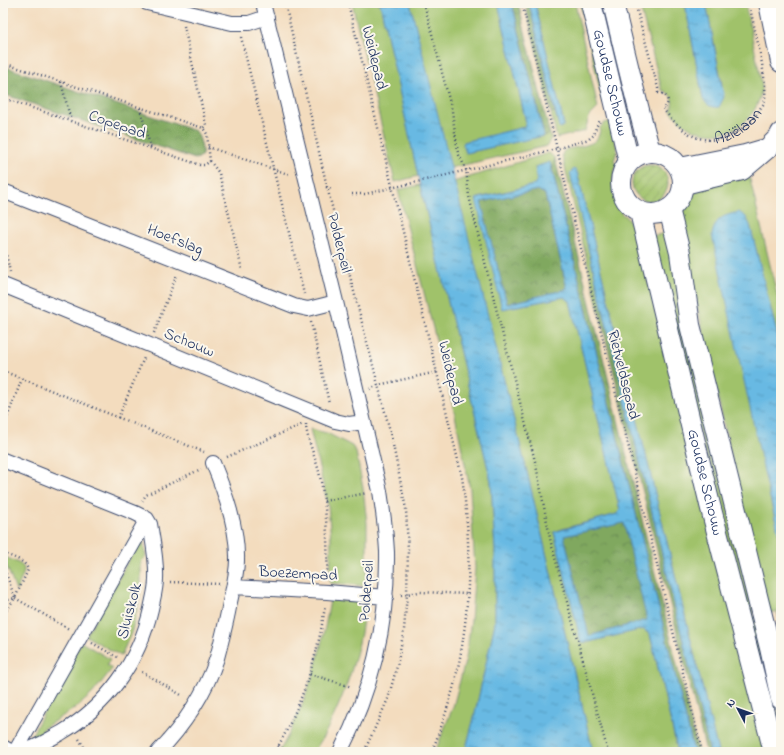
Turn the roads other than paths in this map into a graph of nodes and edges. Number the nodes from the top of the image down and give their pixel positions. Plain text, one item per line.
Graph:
1 (147, 3) edge
2 (591, 3) edge
3 (613, 3) edge
4 (769, 3) edge
5 (265, 10) edge
6 (781, 62) edge
7 (775, 140) edge
8 (650, 151) junction
9 (629, 162) junction
10 (682, 176) junction
11 (3, 191) edge
12 (669, 209) junction
13 (640, 212) junction
14 (8, 287) edge
15 (336, 302) junction
16 (364, 422) junction
17 (210, 458) road end
18 (3, 460) edge
19 (147, 519) junction
20 (233, 588) junction
21 (386, 597) junction
22 (781, 699) edge
23 (3, 747) edge
24 (12, 752) edge
25 (15, 752) edge
26 (20, 752) edge
27 (158, 752) edge
28 (340, 752) edge
29 (774, 752) edge

1 - 5 street
2 - 9 main road, Goudse Schouw
3 - 8 main road, Goudse Schouw
4 - 6 main road
5 - 15 street, Polderpeil
7 - 10 main road
8 - 9 main road
8 - 10 main road
9 - 13 main road
10 - 12 main road
11 - 15 street, Hoefslag
12 - 13 main road
12 - 22 main road, Goudse Schouw
13 - 29 main road, Goudse Schouw
14 - 16 street, Schouw
15 - 16 street, Polderpeil
16 - 21 street, Polderpeil
17 - 20 street, Boezempad
18 - 19 street
19 - 25 street, Sluiskolk
19 - 26 street, Sluiskolk
20 - 21 street, Boezempad
20 - 27 street, Boezempad
21 - 28 street, Polderpeil
23 - 24 street

